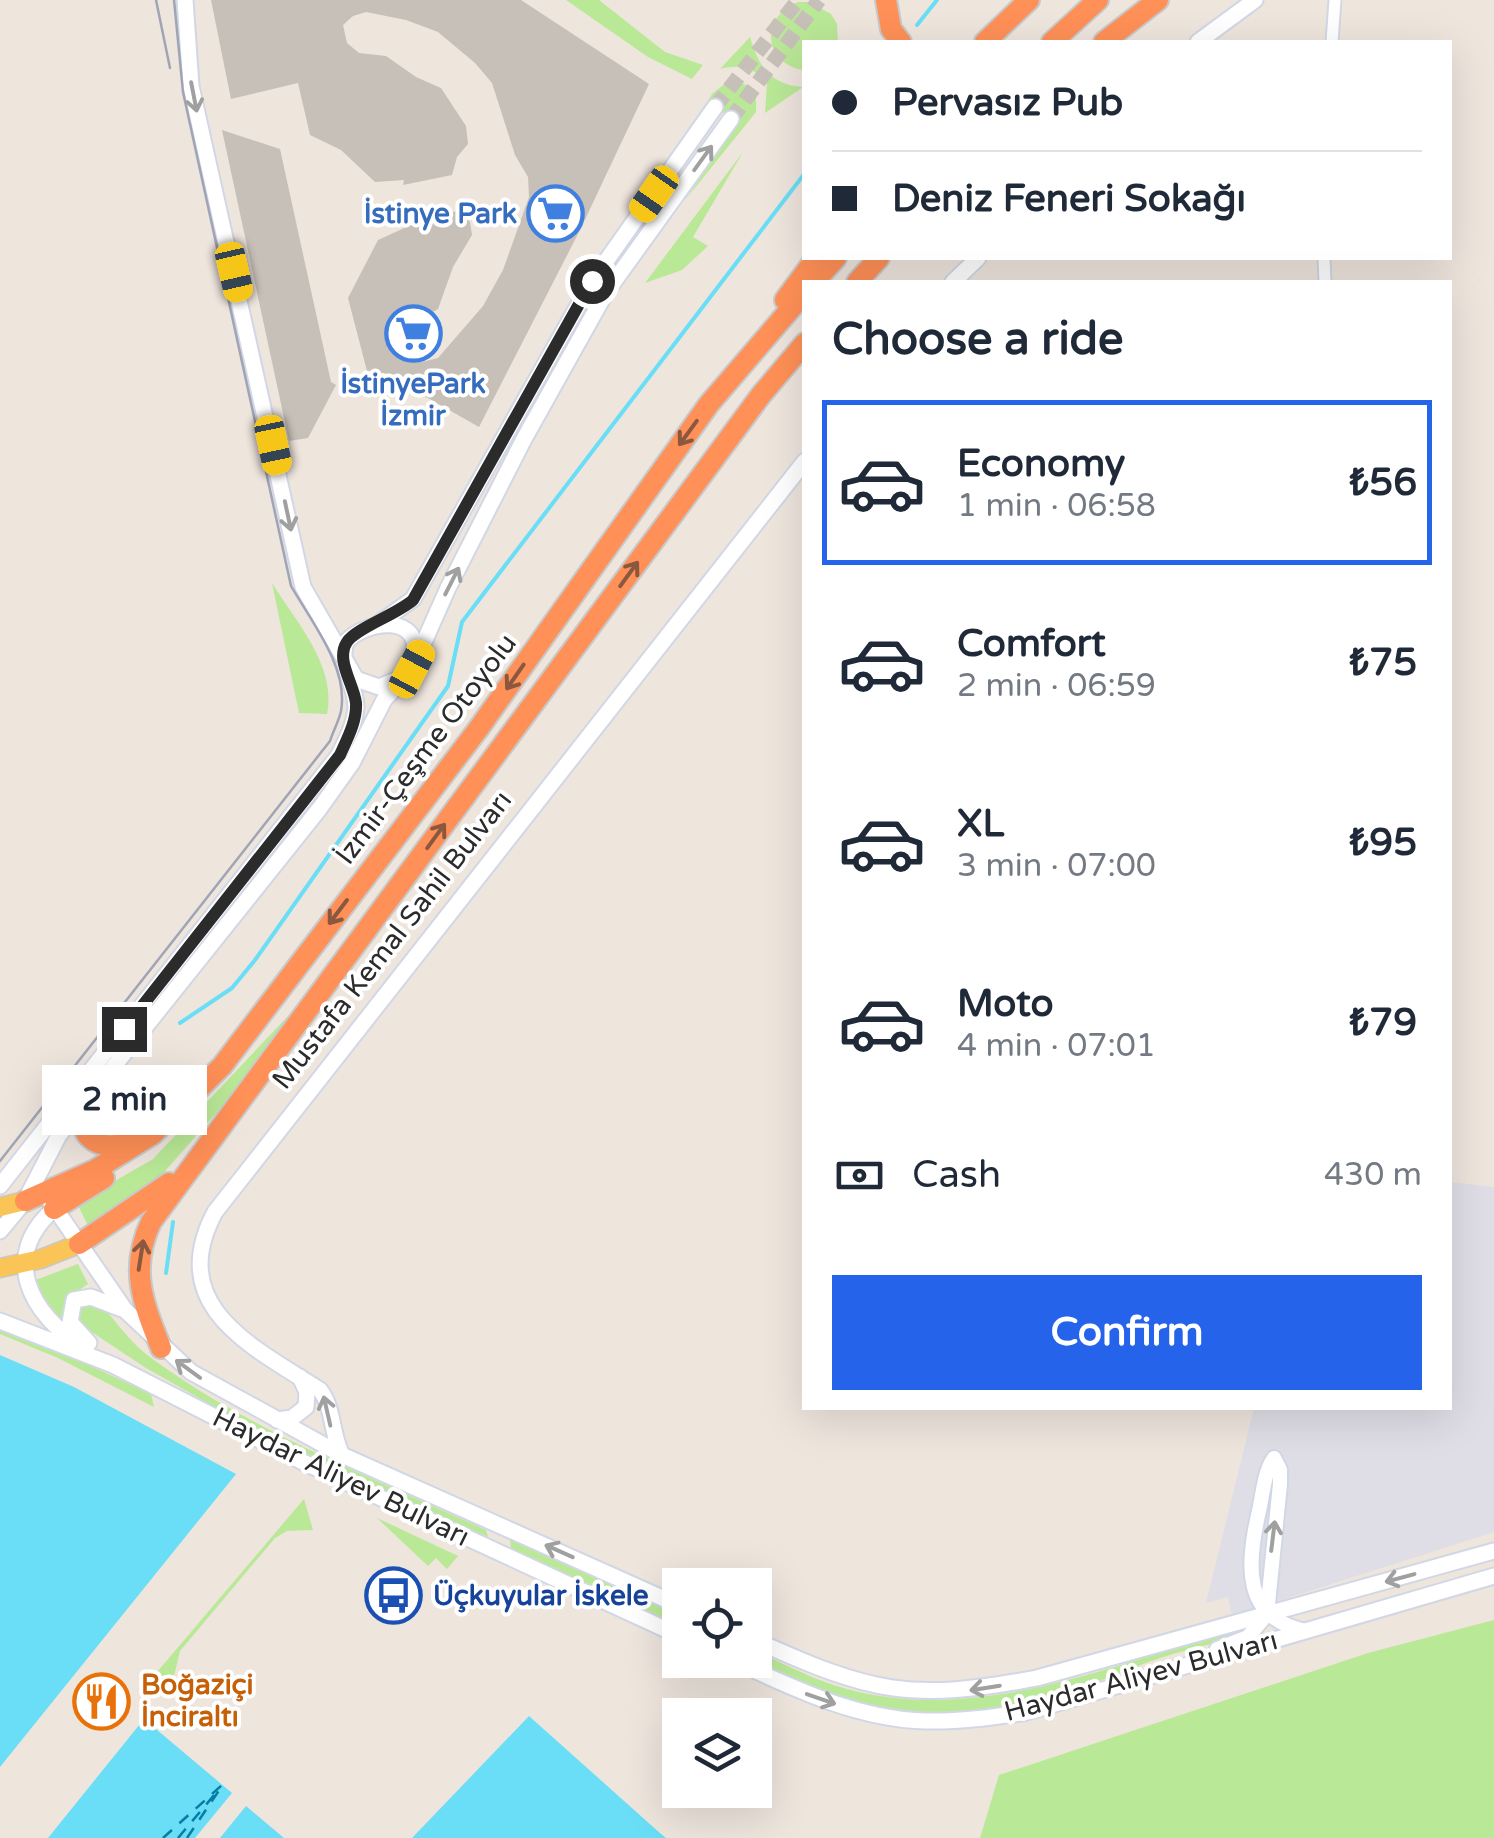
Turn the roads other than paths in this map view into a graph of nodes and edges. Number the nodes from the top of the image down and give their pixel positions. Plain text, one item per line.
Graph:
1 (185, 0) edge
2 (886, 0) edge
3 (1029, 0) edge
4 (1038, 0) edge
5 (1098, 0) edge
6 (1158, 0) edge
7 (1255, 0) edge
8 (1334, 0) edge
9 (900, 40) edge
10 (987, 40) edge
11 (1002, 40) edge
12 (1054, 40) edge
13 (1107, 40) edge
14 (1201, 40) edge
15 (1332, 40) edge
16 (716, 107) tunnel mouth
17 (731, 119) tunnel mouth
18 (815, 260) edge
19 (834, 260) edge
20 (877, 260) edge
21 (976, 260) edge
22 (816, 280) edge
23 (859, 280) edge
24 (955, 280) edge
25 (802, 295) edge
26 (802, 347) edge
27 (748, 356) junction
28 (802, 466) edge
29 (378, 624) junction
30 (344, 661) junction
31 (412, 669) junction
32 (74, 1104) junction
33 (154, 1134) junction
34 (43, 1166) junction
35 (190, 1166) junction
36 (0, 1186) edge
37 (25, 1200) junction
38 (51, 1200) junction
39 (0, 1207) edge
40 (0, 1231) edge
41 (80, 1244) junction
42 (20, 1264) junction
43 (0, 1268) edge
44 (125, 1310) junction
45 (0, 1320) edge
46 (161, 1348) junction
47 (112, 1365) junction
48 (300, 1377) junction
49 (276, 1420) junction
50 (342, 1455) junction
51 (1494, 1551) edge
52 (1472, 1558) junction
53 (1487, 1578) edge
54 (662, 1598) edge
55 (1267, 1614) junction
56 (662, 1628) edge
57 (1307, 1631) junction
58 (772, 1648) edge
59 (771, 1678) edge
60 (1127, 1682) junction

1 -> 30 main road
2 - 9 highway
3 - 10 highway
4 - 11 highway
5 - 12 highway
6 - 13 highway
7 - 14 main road
8 - 15 street
16 - 29 main road
31 -> 17 main road
18 - 27 highway
19 - 22 highway
20 - 23 highway
21 - 24 main road
25 - 27 highway, İzmir-Çeşme Otoyolu
35 -> 26 highway
27 -> 33 highway, İzmir-Çeşme Otoyolu
28 - 48 main road, Mustafa Kemal Sahil Bulvarı
29 - 30 main road
29 - 31 main road
30 - 31 main road
30 - 32 main road
31 - 32 main road
32 - 33 highway
32 - 34 main road
32 - 36 main road
33 - 38 highway, İzmir-Çeşme Otoyolu
34 - 37 main road
34 - 38 main road
35 - 41 highway
46 -> 35 highway
37 - 38 highway
37 - 39 main road
37 - 40 main road
38 - 41 main road, Haydar Aliyev Bulvarı
38 - 42 main road
41 - 42 main road
41 - 44 main road, Haydar Aliyev Bulvarı
42 - 43 main road
42 - 47 main road
44 - 46 main road, Haydar Aliyev Bulvarı
44 - 47 main road
45 - 47 main road, Haydar Aliyev Bulvarı
49 -> 46 main road, Haydar Aliyev Bulvarı
47 - 56 main road, Haydar Aliyev Bulvarı
48 - 49 main road
50 -> 48 main road, Mustafa Kemal Sahil Bulvarı
49 - 50 main road, Haydar Aliyev Bulvarı
54 -> 50 main road, Haydar Aliyev Bulvarı
51 - 52 main road, Haydar Aliyev Bulvarı
52 - 53 main road
52 -> 55 main road, Haydar Aliyev Bulvarı
53 - 57 main road, Haydar Aliyev Bulvarı
55 -> 55 street
55 - 57 street
55 -> 58 main road, Haydar Aliyev Bulvarı
55 - 60 street
57 - 60 main road, Haydar Aliyev Bulvarı
59 -> 60 main road, Haydar Aliyev Bulvarı

